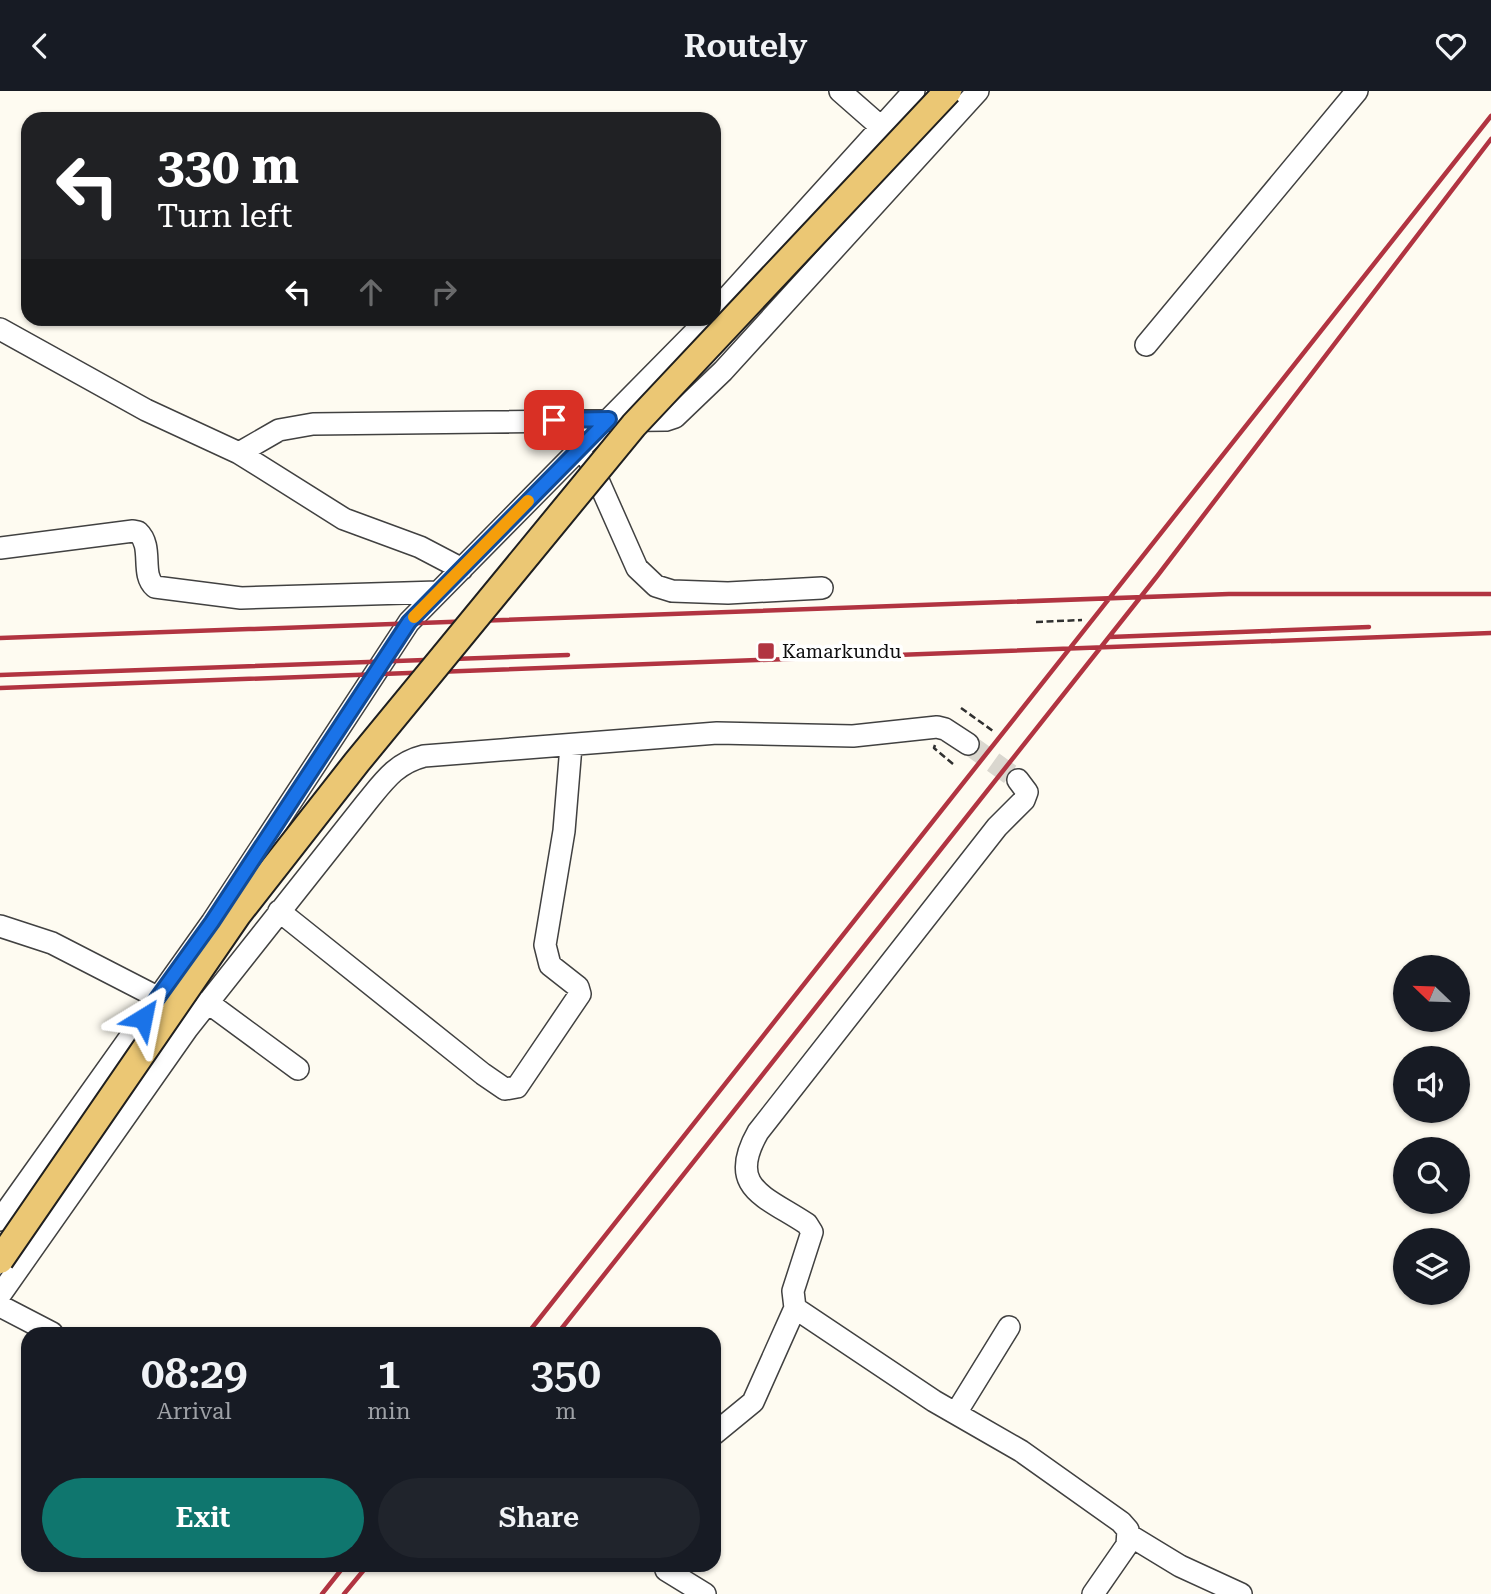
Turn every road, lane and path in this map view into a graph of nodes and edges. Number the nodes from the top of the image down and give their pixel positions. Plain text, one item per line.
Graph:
1 (839, 91) edge
2 (914, 91) edge
3 (948, 91) edge
4 (978, 91) edge
5 (1357, 91) edge
6 (881, 127) junction
7 (721, 304) edge
8 (701, 326) edge
9 (0, 329) edge
10 (1146, 345) dead end
11 (609, 419) junction
12 (583, 445) junction
13 (239, 453) junction
14 (0, 548) edge
15 (462, 569) junction
16 (822, 588) dead end
17 (438, 592) junction
18 (1082, 620) dead end
19 (1036, 622) dead end
20 (961, 708) dead end
21 (993, 731) dead end
22 (941, 737) dead end
23 (968, 744) tunnel mouth
24 (571, 746) junction
25 (953, 764) dead end
26 (1017, 780) dead end
27 (279, 911) junction
28 (0, 926) edge
29 (157, 997) junction
30 (207, 1002) junction
31 (298, 1069) dead end
32 (0, 1220) edge
33 (0, 1260) edge
34 (0, 1295) edge
35 (0, 1306) edge
36 (795, 1308) junction
37 (40, 1327) edge
38 (1010, 1327) dead end
39 (956, 1413) junction
40 (721, 1428) edge
41 (1129, 1535) junction
42 (669, 1572) edge
43 (705, 1594) edge
44 (1093, 1594) edge
45 (1241, 1594) edge

1 - 6 street
2 - 6 street
3 - 33 main road, bridge
4 - 11 street
5 - 10 street
6 - 7 street
8 - 11 street
9 - 13 street
11 - 12 street
11 - 13 street
12 - 15 street
12 - 16 street
13 - 15 street
14 - 17 street
15 - 17 street
17 - 29 street
18 - 19 path
20 - 21 path
22 - 25 path
23 - 24 street
24 - 27 street
24 - 27 street
26 - 36 street
27 - 30 street
28 - 29 street
29 - 32 street
30 - 31 street
30 - 34 street
35 - 37 street
36 - 39 street
36 - 40 street
38 - 39 street
39 - 41 street
41 - 44 street
41 - 45 street
42 - 43 street

